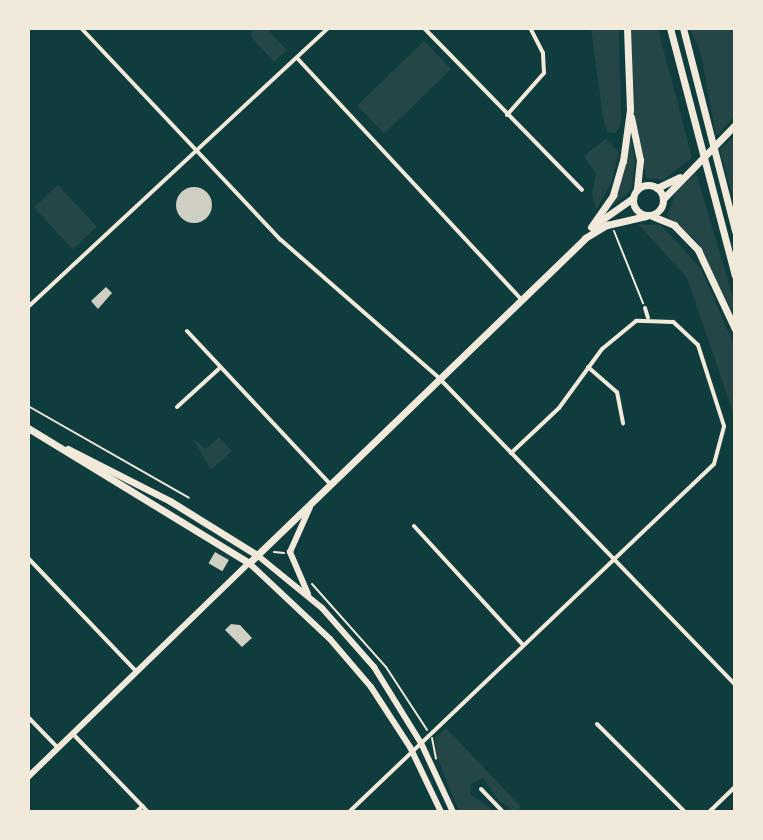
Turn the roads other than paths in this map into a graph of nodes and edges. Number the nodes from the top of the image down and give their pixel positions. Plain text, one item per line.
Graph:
1 (81, 28) edge
2 (328, 28) edge
3 (424, 28) edge
4 (530, 28) edge
5 (627, 28) edge
6 (670, 28) edge
7 (683, 28) edge
8 (296, 58) junction
9 (630, 110) junction
10 (506, 115) junction
11 (733, 126) edge
12 (196, 150) junction
13 (682, 176) junction
14 (657, 188) junction
15 (582, 190) dead end
16 (637, 190) junction
17 (633, 198) junction
18 (663, 199) junction
19 (649, 216) junction
20 (591, 227) junction
21 (735, 231) edge
22 (585, 238) junction
23 (735, 276) edge
24 (521, 299) junction
25 (28, 307) edge
26 (645, 308) road end
27 (648, 318) junction
28 (735, 329) edge
29 (187, 331) dead end
30 (221, 367) junction
31 (588, 367) junction
32 (439, 378) junction
33 (177, 407) dead end
34 (623, 423) dead end
35 (28, 428) edge
36 (63, 449) junction
37 (511, 453) junction
38 (330, 484) junction
39 (314, 500) junction
40 (414, 526) dead end
41 (257, 555) junction
42 (28, 558) edge
43 (613, 559) junction
44 (249, 563) junction
45 (313, 601) junction
46 (523, 645) junction
47 (136, 671) junction
48 (735, 684) edge
49 (28, 717) edge
50 (597, 724) dead end
51 (73, 734) junction
52 (421, 743) junction
53 (58, 748) junction
54 (412, 751) junction
55 (28, 777) edge
56 (735, 787) edge
57 (481, 789) dead end
58 (143, 806) junction
59 (136, 812) edge
60 (148, 812) edge
61 (349, 812) edge
62 (441, 812) edge
63 (453, 812) edge
64 (503, 812) edge
65 (685, 812) edge
66 (709, 812) edge

1 - 12 street
2 - 8 street
3 - 10 street
4 - 10 street
5 - 9 highway
6 - 23 highway
7 - 21 highway
8 - 12 street
8 - 24 street
9 - 16 highway
9 - 20 highway
10 - 15 street
11 - 13 highway
12 - 25 street
12 - 32 street
13 - 14 highway
13 - 18 highway
14 - 16 highway
14 - 18 highway
16 - 17 highway
17 - 19 highway
17 - 20 highway
18 - 19 highway
19 - 22 highway
19 - 28 highway
20 - 22 highway
22 - 24 highway
24 - 32 highway
26 - 27 street
27 - 31 street
27 - 43 street
29 - 30 street
30 - 33 street
30 - 38 street
31 - 34 street
31 - 37 street
32 - 37 street
32 - 38 highway
35 - 36 highway
36 - 41 highway
36 - 44 highway
37 - 43 street
38 - 39 highway
39 - 41 highway
39 - 45 main road
40 - 46 street
41 - 44 highway
41 - 45 main road
42 - 47 street
43 - 46 street
43 - 48 street
44 - 47 main road
44 - 54 main road
45 - 52 main road
46 - 52 street
47 - 51 main road
49 - 53 street
50 - 65 street
51 - 53 main road
51 - 58 street
52 - 54 street
52 - 63 main road
53 - 55 main road
54 - 61 street
54 - 62 main road
56 - 66 street
57 - 64 street
58 - 59 street
58 - 60 street

